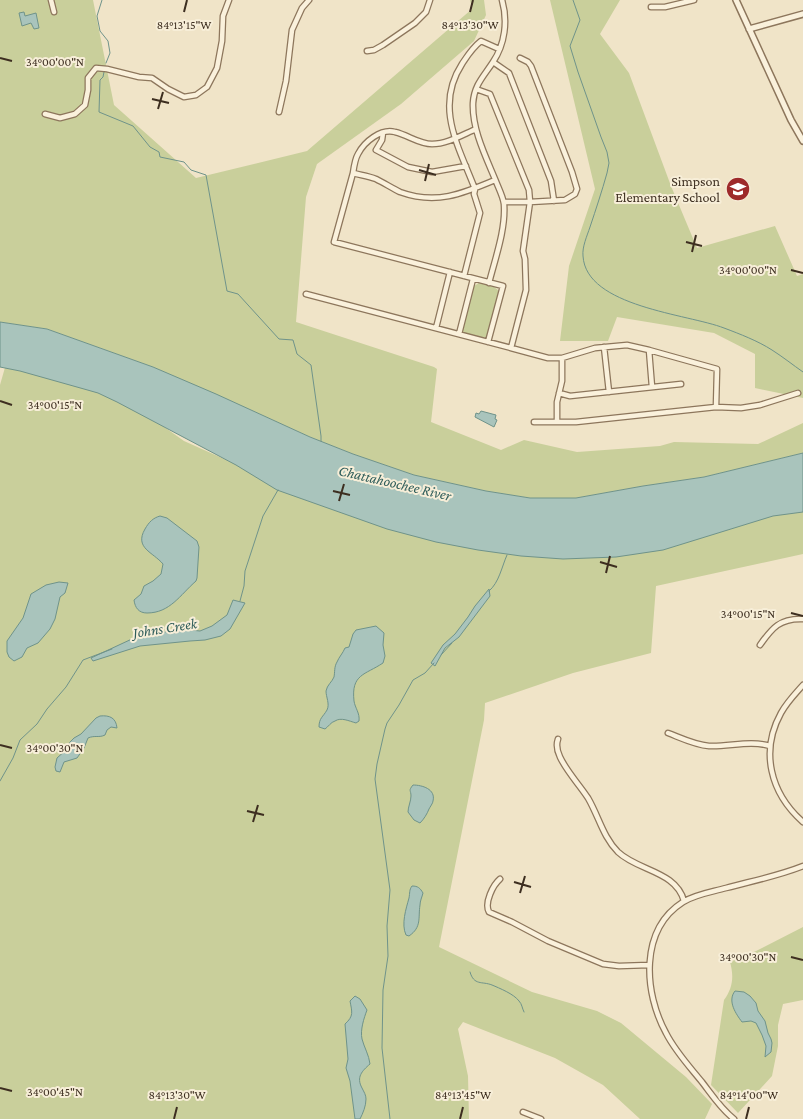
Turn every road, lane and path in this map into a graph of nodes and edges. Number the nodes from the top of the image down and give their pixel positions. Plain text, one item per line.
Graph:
1 (51, 0) edge
2 (229, 0) edge
3 (309, 0) edge
4 (430, 0) edge
5 (502, 0) edge
6 (694, 0) edge
7 (736, 0) edge
8 (650, 7) dead end
9 (54, 12) dead end
10 (803, 14) edge
11 (749, 28) junction
12 (500, 49) junction
13 (367, 51) dead end
14 (520, 58) dead end
15 (493, 62) junction
16 (476, 89) junction
17 (279, 112) dead end
18 (45, 114) dead end
19 (476, 129) junction
20 (382, 132) junction
21 (455, 138) junction
22 (803, 141) edge
23 (466, 166) junction
24 (353, 172) junction
25 (495, 180) junction
26 (475, 189) junction
27 (554, 201) junction
28 (504, 202) junction
29 (530, 202) junction
30 (450, 272) junction
31 (464, 276) junction
32 (473, 278) junction
33 (489, 283) junction
34 (306, 294) dead end
35 (436, 328) junction
36 (459, 334) junction
37 (488, 342) junction
38 (604, 347) junction
39 (511, 348) junction
40 (649, 350) junction
41 (562, 358) junction
42 (681, 384) dead end
43 (652, 387) junction
44 (609, 392) junction
45 (559, 393) junction
46 (798, 393) dead end
47 (716, 407) junction
48 (534, 422) dead end
49 (557, 422) junction
50 (803, 619) edge
51 (760, 645) dead end
52 (803, 685) edge
53 (668, 733) dead end
54 (558, 738) dead end
55 (770, 746) junction
56 (803, 822) edge
57 (803, 866) edge
58 (500, 879) dead end
59 (684, 901) junction
60 (650, 965) junction
61 (523, 1112) dead end
62 (541, 1119) edge
63 (734, 1119) edge

1 - 9 street
2 - 18 street
3 - 17 street
4 - 13 street
5 - 12 street
6 - 8 street
7 - 11 street
10 - 11 street
11 - 22 street
12 - 15 street
12 - 21 street
14 - 27 street
15 - 16 street
15 - 27 street
16 - 19 street
16 - 29 street
19 - 21 street
19 - 25 street
20 - 21 street
20 - 23 street
20 - 24 street
21 - 23 street
23 - 26 street
24 - 26 street
24 - 30 street
25 - 26 street
25 - 28 street
26 - 31 street
27 - 29 street
28 - 29 street
28 - 33 street
29 - 39 street
30 - 31 street
30 - 35 street
31 - 32 street
32 - 33 street
32 - 36 street
33 - 37 street
34 - 35 street
35 - 36 street
36 - 37 street
37 - 39 street
38 - 40 street
38 - 41 street
38 - 44 street
39 - 41 street
40 - 43 street
40 - 47 street
41 - 45 street
42 - 43 street
43 - 44 street
44 - 45 street
45 - 49 street
46 - 47 street
47 - 49 street
48 - 49 street
50 - 51 street
52 - 55 street
53 - 55 street
54 - 59 street
55 - 56 street
57 - 59 street
58 - 60 street
59 - 60 street
60 - 63 street
61 - 62 street

